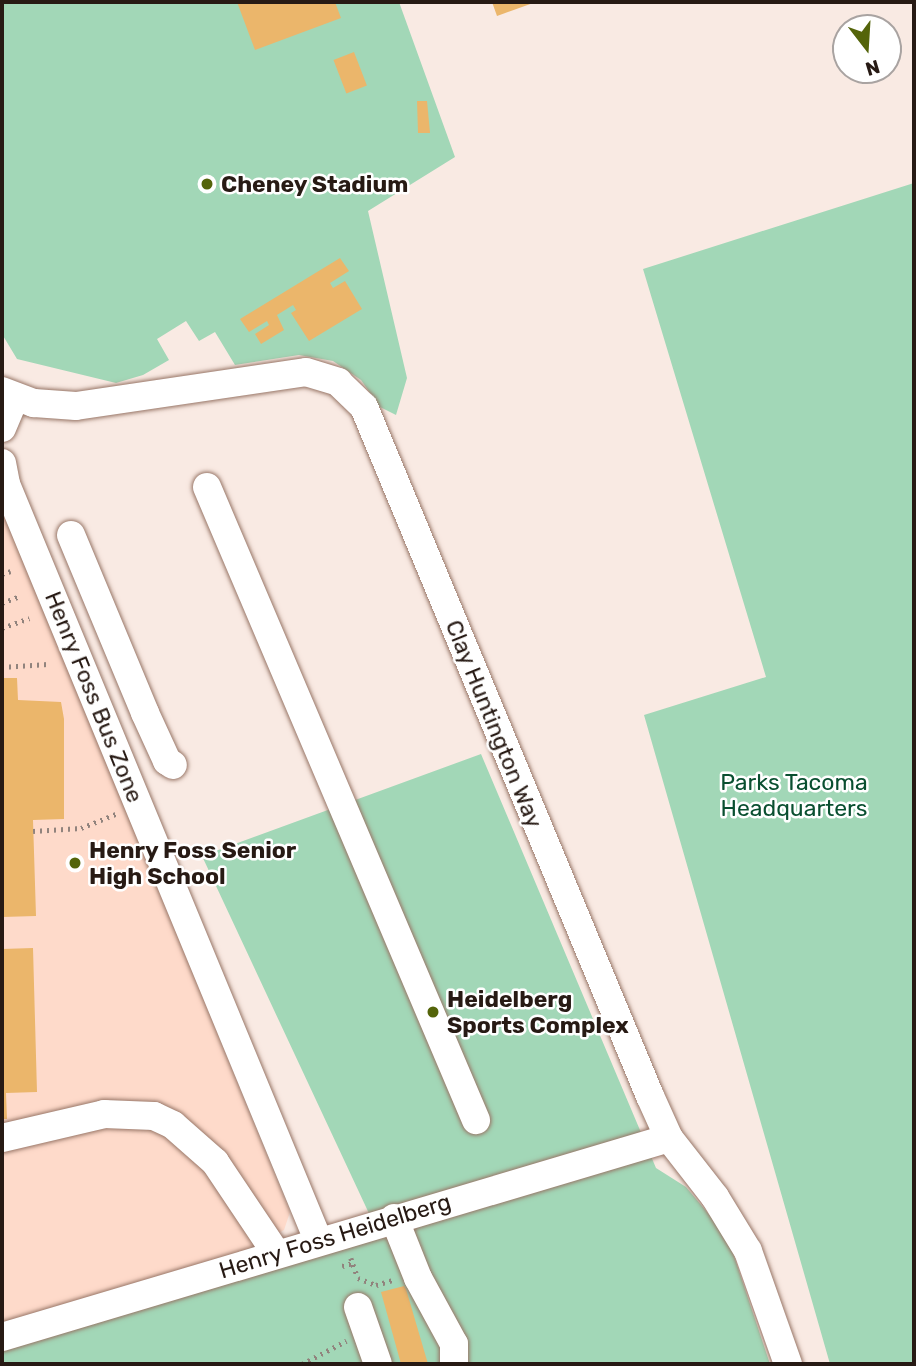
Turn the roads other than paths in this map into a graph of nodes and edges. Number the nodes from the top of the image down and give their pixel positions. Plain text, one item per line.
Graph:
1 (8, 395) edge
2 (2, 428) edge
3 (2, 463) edge
4 (207, 487) dead end
5 (71, 535) dead end
6 (173, 765) dead end
7 (476, 1120) dead end
8 (2, 1138) edge
9 (669, 1138) junction
10 (394, 1218) junction
11 (318, 1240) junction
12 (276, 1253) junction
13 (358, 1307) dead end
14 (2, 1336) edge
15 (378, 1364) edge
16 (454, 1364) edge
17 (788, 1364) edge

1 - 2 street
1 - 9 street, Clay Huntington Way
3 - 11 street, Henry Foss Bus Zone
4 - 7 street
5 - 6 street
8 - 12 street
9 - 10 street, Henry Foss Heidelberg
9 - 17 street, Clay Huntington Way
10 - 11 street, Henry Foss Heidelberg
10 - 16 street
11 - 12 street, Henry Foss Heidelberg
12 - 14 street, Henry Foss Heidelberg
13 - 15 street

